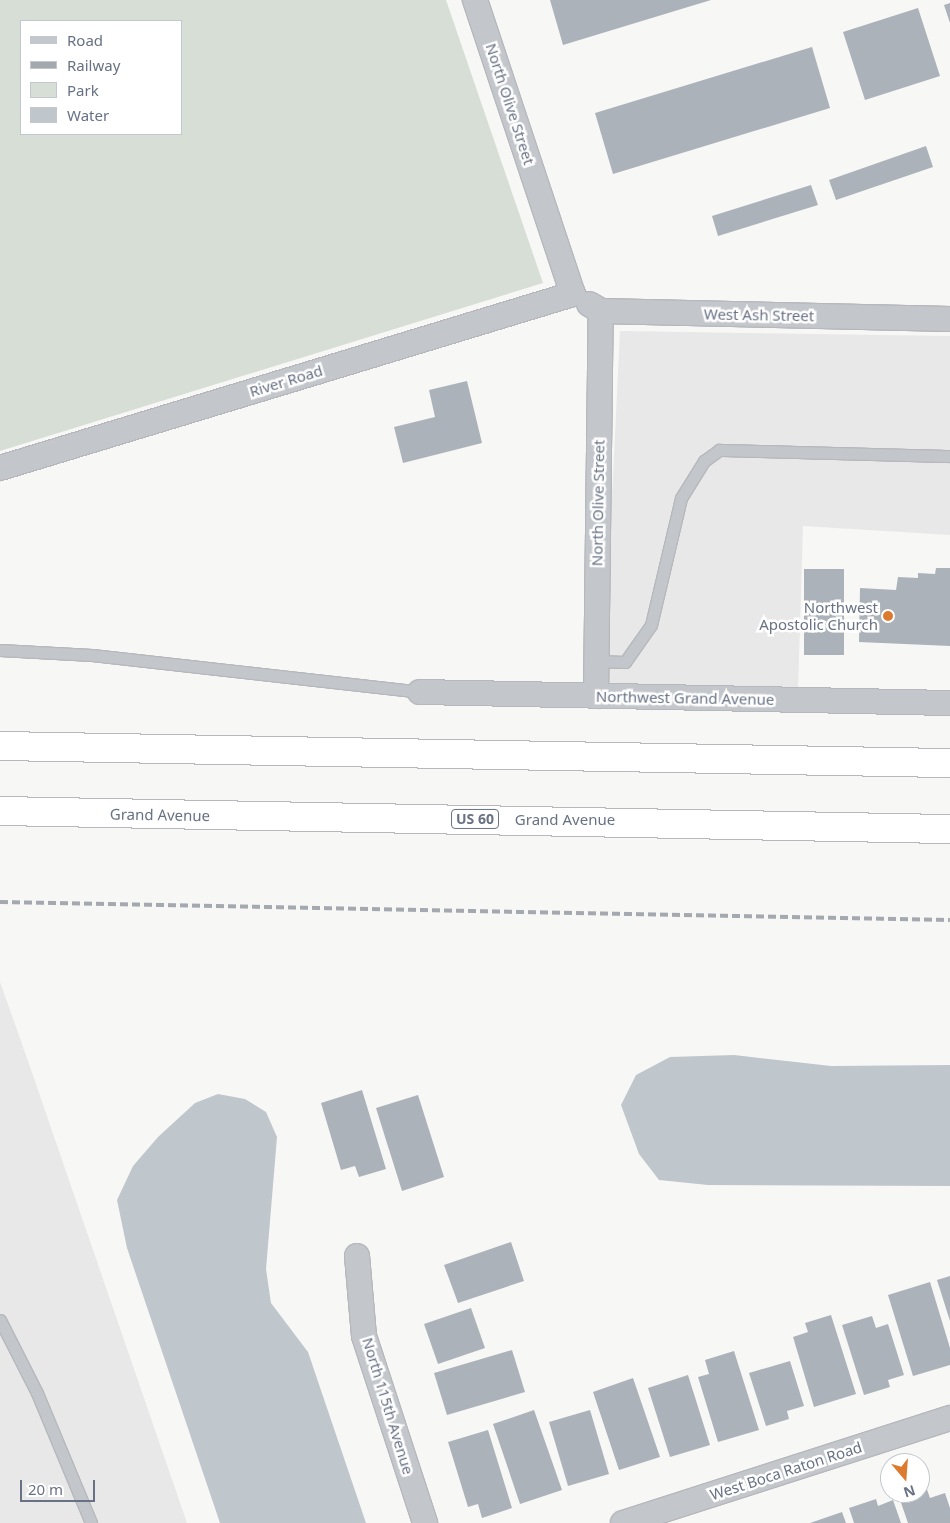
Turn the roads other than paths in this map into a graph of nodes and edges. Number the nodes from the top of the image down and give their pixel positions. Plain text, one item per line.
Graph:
1 (475, 0) edge
2 (572, 294) junction
3 (601, 311) junction
4 (950, 319) edge
5 (950, 456) edge
6 (0, 468) edge
7 (0, 650) edge
8 (596, 661) junction
9 (420, 692) joint
10 (596, 696) junction
11 (950, 703) edge
12 (0, 746) edge
13 (950, 763) edge
14 (0, 811) edge
15 (950, 829) edge
16 (357, 1256) dead end
17 (0, 1320) edge
18 (950, 1418) edge
19 (92, 1523) edge
20 (425, 1523) edge
21 (623, 1523) edge

1 - 2 street, North Olive Street
2 - 3 street, West Ash Street
2 - 6 street, River Road
3 - 4 street, West Ash Street
3 - 8 street, North Olive Street
5 - 8 lane
7 - 9 lane
8 - 10 street, North Olive Street
9 - 10 street, Northwest Grand Avenue
10 - 11 street, Northwest Grand Avenue
12 - 13 highway
14 - 15 highway, Grand Avenue / US 60
16 - 20 street, North 115th Avenue
17 - 19 lane
18 - 21 street, West Boca Raton Road

